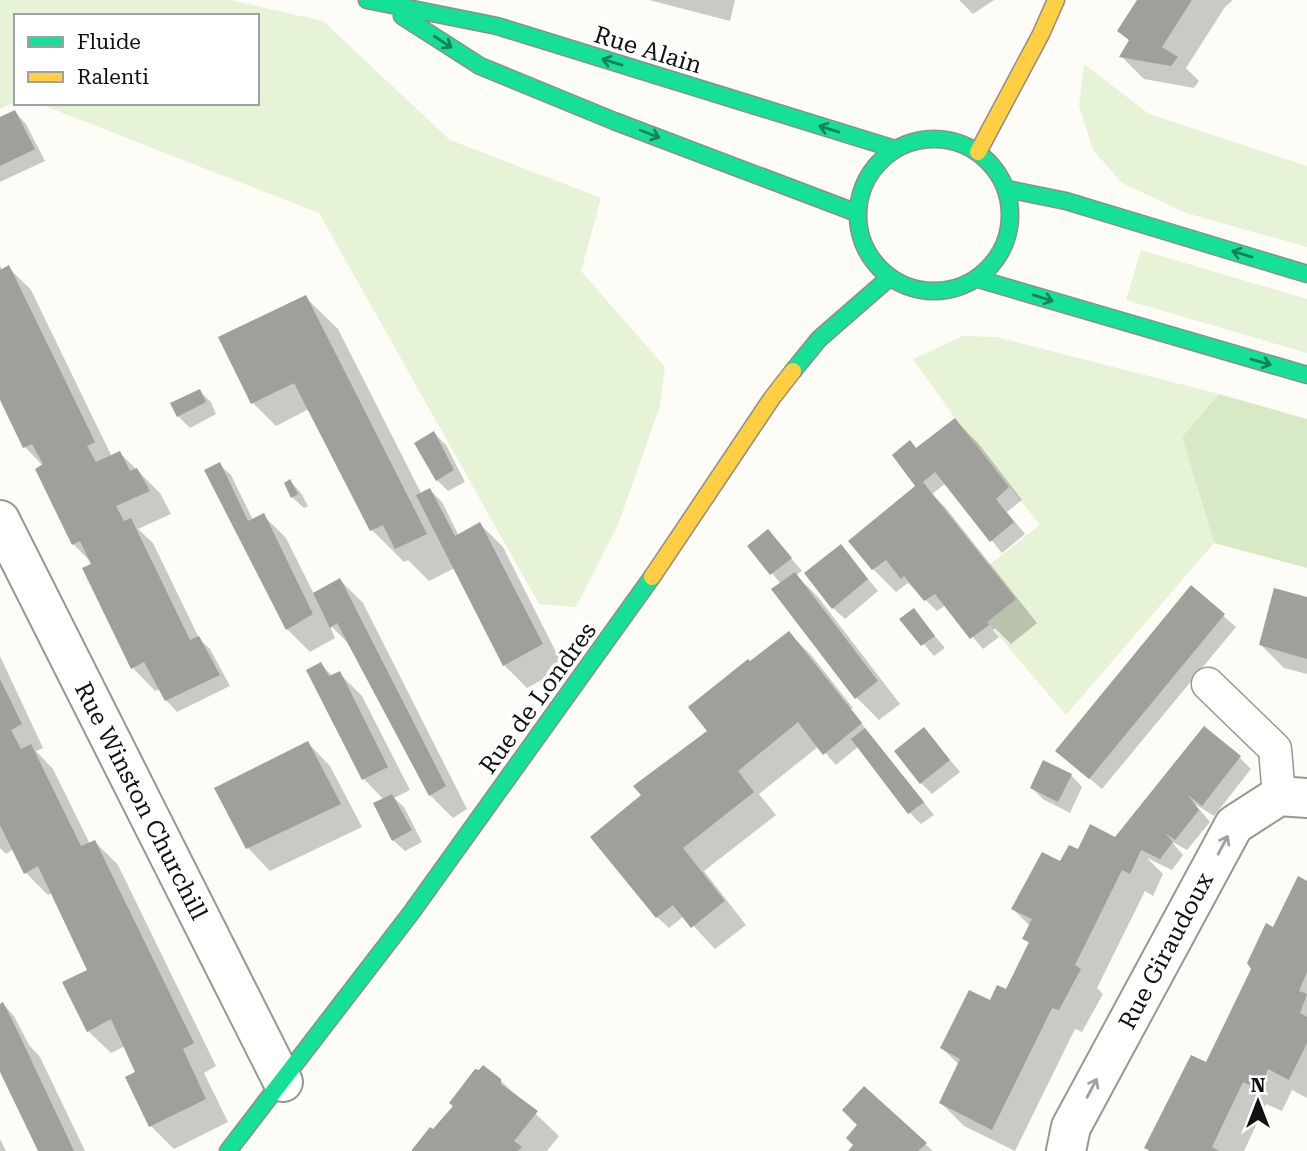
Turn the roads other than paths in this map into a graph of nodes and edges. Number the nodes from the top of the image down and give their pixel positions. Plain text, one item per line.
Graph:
1 (367, 0) edge
2 (1056, 0) edge
3 (386, 5) junction
4 (895, 149) junction
5 (978, 152) junction
6 (1007, 189) junction
7 (858, 213) junction
8 (1307, 274) edge
9 (889, 278) junction
10 (978, 279) junction
11 (1307, 375) edge
12 (0, 520) edge
13 (1208, 684) dead end
14 (1293, 797) edge
15 (283, 1082) junction
16 (228, 1151) edge
17 (1066, 1151) edge

1 - 3 main road, Rue Alain
2 - 5 main road
4 -> 3 main road, Rue Alain
3 -> 7 main road, Rue Alain
4 - 5 main road
4 - 7 main road
5 - 6 main road
8 -> 6 main road
6 - 10 main road
7 - 9 main road
9 - 10 main road
9 - 15 main road, Rue de Londres
10 -> 11 main road
12 - 15 street, Rue Winston Churchill
13 - 14 lane
17 -> 14 street, Rue Giraudoux
15 - 16 main road, Rue de Londres

